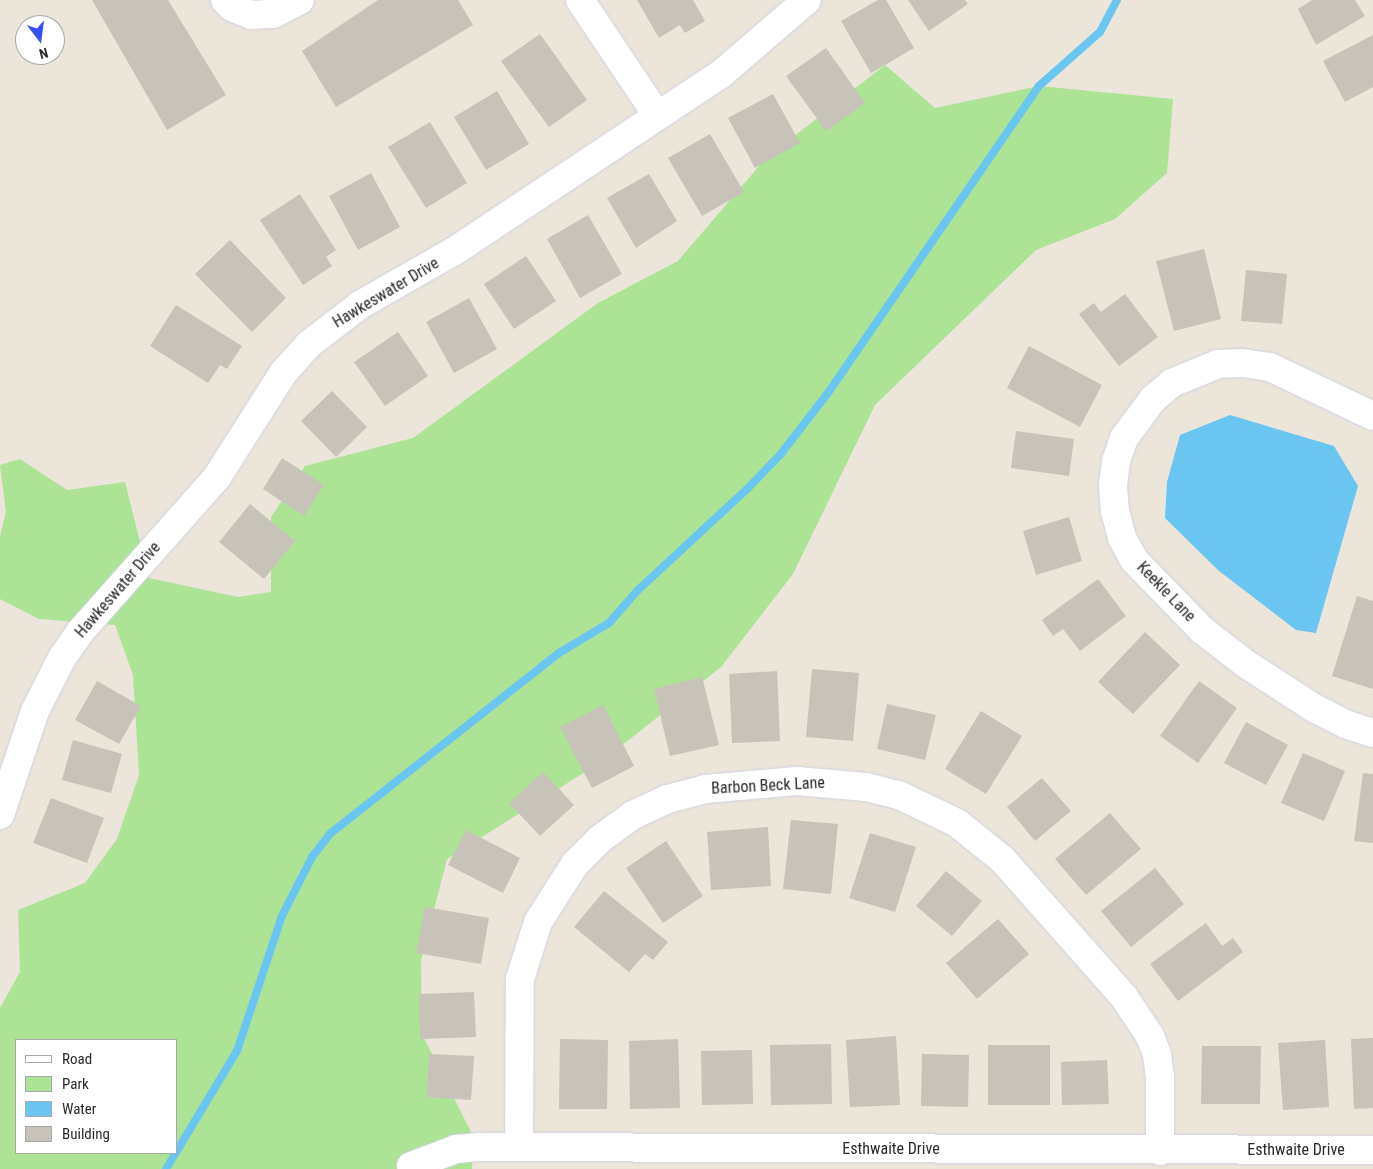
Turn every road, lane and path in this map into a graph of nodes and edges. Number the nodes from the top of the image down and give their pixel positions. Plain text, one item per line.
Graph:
1 (225, 0) edge
2 (300, 0) edge
3 (580, 0) edge
4 (807, 0) edge
5 (657, 115) junction
6 (1373, 416) edge
7 (1373, 733) edge
8 (0, 815) edge
9 (519, 1146) junction
10 (1373, 1150) edge
11 (1160, 1151) junction
12 (412, 1166) dead end

1 - 2 street
3 - 5 street
4 - 5 street, Hawkeswater Drive
5 - 8 street, Hawkeswater Drive
6 - 7 street, Keekle Lane
9 - 11 street, Esthwaite Drive
9 - 11 street, Barbon Beck Lane
9 - 12 street, Esthwaite Drive
10 - 11 street, Esthwaite Drive

